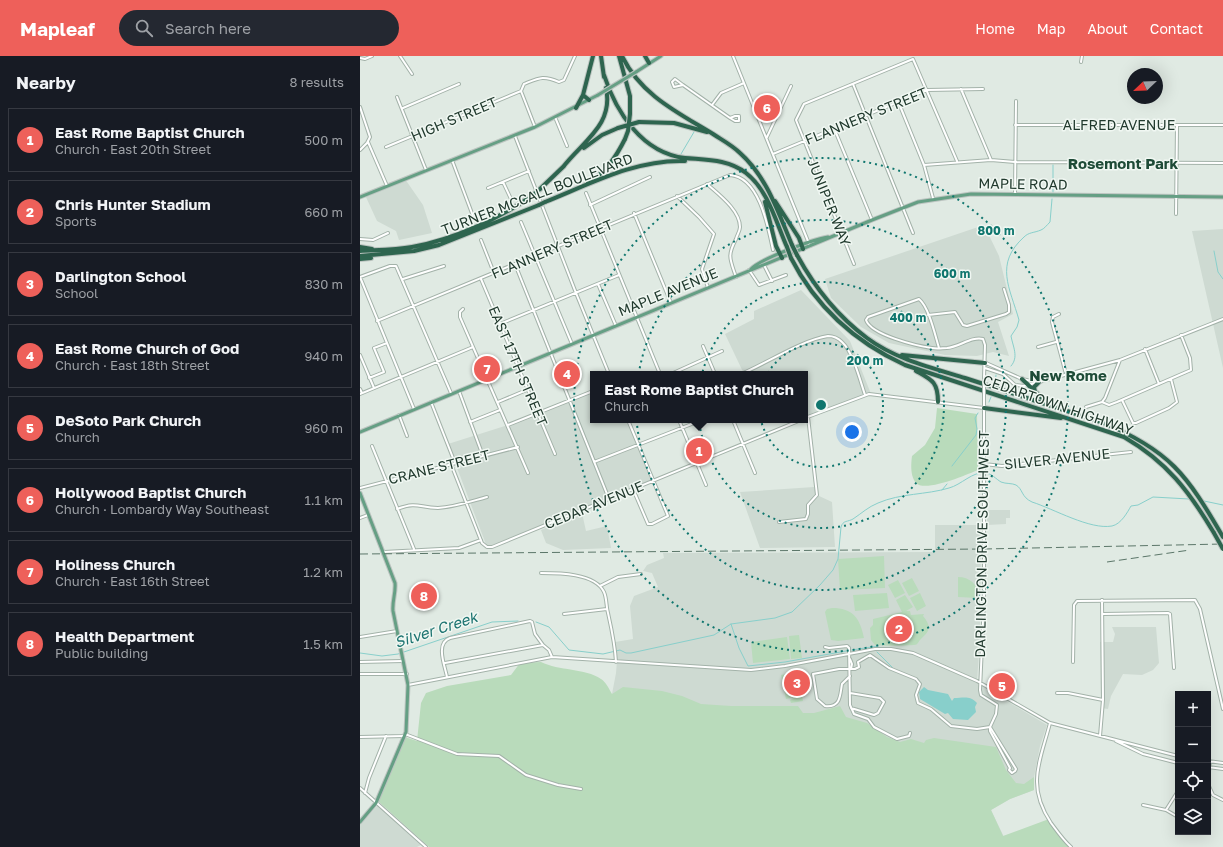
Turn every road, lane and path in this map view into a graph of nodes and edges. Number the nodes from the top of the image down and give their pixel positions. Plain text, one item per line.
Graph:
1 (372, 56) edge
2 (400, 56) edge
3 (575, 56) edge
4 (592, 56) edge
5 (601, 56) edge
6 (620, 56) edge
7 (645, 56) edge
8 (661, 56) edge
9 (733, 56) edge
10 (1082, 56) edge
11 (360, 58) edge
12 (1081, 62) dead end
13 (649, 63) junction
14 (412, 74) dead end
15 (604, 75) junction
16 (744, 83) junction
17 (459, 84) dead end
18 (853, 84) junction
19 (683, 85) junction
20 (791, 86) dead end
21 (961, 89) junction
22 (984, 89) dead end
23 (927, 90) junction
24 (521, 91) junction
25 (583, 95) junction
26 (397, 97) dead end
27 (588, 100) junction
28 (1016, 101) dead end
29 (898, 102) junction
30 (712, 105) junction
31 (360, 106) edge
32 (403, 108) junction
33 (576, 108) junction
34 (864, 115) junction
35 (555, 117) junction
36 (730, 118) dead end
37 (1015, 125) junction
38 (1223, 125) edge
39 (1177, 126) junction
40 (535, 127) junction
41 (834, 128) junction
42 (711, 133) junction
43 (515, 134) junction
44 (413, 136) junction
45 (767, 138) junction
46 (804, 140) junction
47 (368, 142) junction
48 (567, 146) dead end
49 (386, 147) dead end
50 (360, 150) edge
51 (773, 154) junction
52 (452, 160) junction
53 (991, 160) junction
54 (957, 161) junction
55 (1015, 162) junction
56 (724, 163) junction
57 (1223, 163) edge
58 (1176, 164) junction
59 (924, 165) junction
60 (563, 167) junction
61 (427, 170) junction
62 (528, 171) junction
63 (650, 177) dead end
64 (503, 182) junction
65 (707, 184) junction
66 (387, 186) junction
67 (488, 188) dead end
68 (761, 188) junction
69 (769, 190) junction
70 (568, 193) junction
71 (586, 194) dead end
72 (1015, 195) junction
73 (677, 196) junction
74 (1176, 196) junction
75 (360, 197) edge
76 (1223, 197) edge
77 (934, 198) junction
78 (511, 199) dead end
79 (590, 205) junction
80 (902, 207) junction
81 (634, 213) junction
82 (1176, 214) dead end
83 (473, 216) dead end
84 (872, 220) junction
85 (521, 222) dead end
86 (600, 230) junction
87 (842, 232) junction
88 (388, 233) dead end
89 (913, 233) dead end
90 (360, 239) edge
91 (482, 240) dead end
92 (809, 244) junction
93 (558, 246) junction
94 (360, 247) edge
95 (802, 247) junction
96 (380, 250) junction
97 (773, 250) dead end
98 (792, 250) junction
99 (360, 251) edge
100 (390, 254) junction
101 (360, 256) edge
102 (536, 256) junction
103 (781, 256) junction
104 (360, 260) edge
105 (515, 264) junction
106 (764, 264) junction
107 (854, 264) dead end
108 (444, 266) dead end
109 (750, 270) junction
110 (494, 273) junction
111 (786, 275) dead end
112 (619, 276) junction
113 (360, 277) edge
114 (736, 277) junction
115 (403, 279) junction
116 (481, 279) junction
117 (772, 281) junction
118 (598, 284) junction
119 (708, 288) junction
120 (1004, 289) dead end
121 (576, 293) junction
122 (554, 302) junction
123 (671, 303) junction
124 (414, 306) junction
125 (463, 309) dead end
126 (533, 310) junction
127 (1059, 314) dead end
128 (928, 315) junction
129 (636, 317) junction
130 (1223, 319) edge
131 (378, 321) junction
132 (500, 324) junction
133 (616, 326) junction
134 (594, 335) junction
135 (1181, 335) junction
136 (1056, 342) junction
137 (386, 343) junction
138 (572, 344) junction
139 (473, 346) junction
140 (703, 346) dead end
141 (1038, 347) dead end
142 (939, 348) junction
143 (1145, 350) junction
144 (722, 351) dead end
145 (550, 353) junction
146 (894, 353) junction
147 (360, 355) edge
148 (709, 358) junction
149 (1120, 360) junction
150 (437, 362) junction
151 (905, 365) junction
152 (518, 366) junction
153 (985, 366) junction
154 (608, 371) edge
155 (659, 371) edge
156 (678, 371) edge
157 (714, 371) edge
158 (747, 371) edge
159 (1066, 374) junction
160 (400, 377) junction
161 (369, 378) junction
162 (487, 378) junction
163 (1022, 379) junction
164 (1171, 379) junction
165 (1039, 382) junction
166 (1159, 384) junction
167 (1028, 385) junction
168 (374, 388) junction
169 (360, 389) edge
170 (529, 389) junction
171 (458, 390) junction
172 (590, 392) edge
173 (1035, 392) junction
174 (361, 393) edge
175 (451, 393) junction
176 (865, 395) junction
177 (1122, 400) junction
178 (430, 401) junction
179 (570, 401) junction
180 (498, 402) junction
181 (938, 402) junction
182 (1102, 402) junction
183 (1086, 407) dead end
184 (414, 408) junction
185 (984, 408) junction
186 (1060, 409) junction
187 (501, 410) junction
188 (538, 412) junction
189 (399, 415) junction
190 (808, 417) edge
191 (1069, 419) junction
192 (470, 422) junction
193 (629, 423) edge
194 (680, 423) edge
195 (694, 423) edge
196 (734, 423) edge
197 (794, 423) edge
198 (807, 423) edge
199 (508, 425) junction
200 (682, 428) junction
201 (360, 432) edge
202 (408, 436) dead end
203 (743, 444) junction
204 (638, 445) junction
205 (372, 446) dead end
206 (518, 447) junction
207 (1131, 452) dead end
208 (555, 454) dead end
209 (484, 456) junction
210 (594, 462) junction
211 (455, 463) junction
212 (451, 464) junction
213 (697, 464) junction
214 (984, 466) junction
215 (528, 473) dead end
216 (755, 473) dead end
217 (386, 480) junction
218 (654, 480) junction
219 (706, 485) dead end
220 (360, 488) edge
221 (633, 489) junction
222 (360, 493) edge
223 (487, 497) dead end
224 (608, 499) junction
225 (466, 502) junction
226 (397, 509) junction
227 (369, 514) junction
228 (360, 518) edge
229 (779, 522) dead end
230 (1222, 535) edge
231 (481, 540) junction
232 (414, 549) junction
233 (1223, 549) edge
234 (384, 552) junction
235 (541, 573) dead end
236 (641, 574) dead end
237 (600, 586) junction
238 (1102, 600) junction
239 (607, 609) junction
240 (564, 614) dead end
241 (1102, 614) junction
242 (398, 631) junction
243 (360, 637) edge
244 (543, 645) junction
245 (825, 647) dead end
246 (850, 654) junction
247 (552, 657) junction
248 (404, 660) junction
249 (360, 662) edge
250 (616, 662) junction
251 (1073, 662) dead end
252 (444, 663) junction
253 (1174, 668) dead end
254 (850, 669) junction
255 (360, 674) edge
256 (407, 674) junction
257 (850, 676) junction
258 (447, 677) junction
259 (980, 683) junction
260 (408, 685) junction
261 (849, 693) junction
262 (1056, 693) dead end
263 (1103, 700) junction
264 (850, 708) junction
265 (1223, 709) edge
266 (1050, 723) junction
267 (990, 727) junction
268 (910, 733) dead end
269 (405, 735) junction
270 (386, 736) junction
271 (1100, 736) junction
272 (360, 737) edge
273 (1116, 740) junction
274 (1175, 755) edge
275 (1175, 761) edge
276 (1211, 761) edge
277 (1223, 763) edge
278 (1211, 767) edge
279 (1223, 769) edge
280 (360, 788) edge
281 (581, 789) dead end
282 (1211, 790) edge
283 (365, 793) junction
284 (1175, 796) edge
285 (1223, 800) edge
286 (376, 803) junction
287 (1143, 805) dead end
288 (1166, 810) junction
289 (1175, 815) edge
290 (360, 822) edge
291 (424, 847) edge
292 (1071, 847) edge

1 - 11 street
2 - 14 street
3 - 24 street, HIGH STREET
4 - 25 highway
5 - 15 highway
6 - 42 highway, CEDARTOWN HIGHWAY
6 - 70 highway, bridge
7 - 13 highway
8 - 13 main road
9 - 16 street
10 - 12 street
13 - 27 main road, bridge
15 - 56 highway
15 - 60 highway
16 - 30 street
16 - 45 street
17 - 32 street
18 - 23 street, JUNIPER WAY
18 - 34 street
18 - 46 street, JUNIPER WAY
19 - 19 street
19 - 30 street
20 - 45 street
21 - 22 street, FLANNERY STREET
21 - 23 street, FLANNERY STREET
21 - 53 street
23 - 29 street, FLANNERY STREET
23 - 54 street
24 - 40 street
24 - 44 street, HIGH STREET
25 - 27 highway
25 - 33 highway
26 - 32 street
27 - 33 main road
28 - 37 street
29 - 34 street, FLANNERY STREET
29 - 59 street
30 - 36 street
31 - 47 street
32 - 44 street
33 - 35 main road
34 - 41 street, FLANNERY STREET
34 - 80 street
35 - 40 main road
35 - 48 street
37 - 39 street, ALFRED AVENUE
37 - 55 street
38 - 39 street, ALFRED AVENUE
39 - 58 street
40 - 43 main road
41 - 46 street, FLANNERY STREET
41 - 84 street
42 - 60 highway, TURNER MCCALL BOULEVARD, bridge
42 - 69 highway, CEDARTOWN HIGHWAY
43 - 52 main road
43 - 62 street
44 - 49 street, HIGH STREET
44 - 61 street
45 - 51 street
46 - 51 street, FLANNERY STREET
46 - 87 street, JUNIPER WAY
47 - 50 street
47 - 66 street
51 - 92 street
52 - 61 main road
52 - 83 street
53 - 54 street
53 - 55 street
54 - 59 street
55 - 58 street
55 - 72 street
56 - 68 highway, CEDARTOWN HIGHWAY
56 - 70 highway, TURNER MCCALL BOULEVARD
57 - 58 street
58 - 74 street
59 - 77 street
60 - 96 highway, TURNER MCCALL BOULEVARD, bridge
61 - 66 main road
62 - 64 street
62 - 93 street
63 - 79 street
64 - 67 street
64 - 78 street
65 - 73 street, FLANNERY STREET
65 - 97 street, FLANNERY STREET
65 - 114 street
66 - 75 main road
68 - 98 highway, CEDARTOWN HIGHWAY
68 - 103 highway
69 - 95 highway
69 - 98 highway, CEDARTOWN HIGHWAY
70 - 100 highway, TURNER MCCALL BOULEVARD, bridge
71 - 79 street
72 - 74 main road, MAPLE ROAD
72 - 77 main road, MAPLE ROAD
73 - 81 street, FLANNERY STREET
73 - 119 street
74 - 76 main road, MAPLE ROAD
74 - 82 street
77 - 80 main road, MAPLE ROAD
79 - 86 street
80 - 84 main road, MAPLE ROAD
80 - 89 street
81 - 86 street, FLANNERY STREET
81 - 123 street
84 - 87 main road, MAPLE ROAD
85 - 102 street
86 - 93 street, FLANNERY STREET
86 - 112 street
87 - 92 main road, MAPLE ROAD
87 - 107 street, JUNIPER WAY
88 - 90 street
91 - 110 street
92 - 95 main road, MAPLE ROAD
93 - 102 street, FLANNERY STREET
93 - 121 street
94 - 96 highway
95 - 98 main road, MAPLE ROAD
96 - 99 highway, TURNER MCCALL BOULEVARD
98 - 103 main road, MAPLE AVENUE
98 - 146 highway, CEDARTOWN HIGHWAY
98 - 151 highway, CEDARTOWN HIGHWAY, bridge
100 - 101 highway, TURNER MCCALL BOULEVARD
100 - 104 highway
102 - 105 street, FLANNERY STREET
102 - 122 street
103 - 106 main road, MAPLE AVENUE
105 - 110 street, FLANNERY STREET
105 - 126 street
106 - 109 main road, MAPLE AVENUE
106 - 117 street
108 - 115 street
109 - 114 main road, MAPLE AVENUE
109 - 117 street
110 - 116 street, FLANNERY STREET
111 - 117 street
112 - 118 street
112 - 129 street
113 - 115 street
113 - 131 street
114 - 119 main road, MAPLE AVENUE
115 - 124 street
116 - 124 street, FLANNERY STREET
116 - 132 street, EAST 17TH STREET
118 - 121 street
118 - 133 street
119 - 123 main road, MAPLE AVENUE
120 - 128 street
121 - 122 street
121 - 134 street
122 - 126 street
122 - 138 street
123 - 129 main road, MAPLE AVENUE
124 - 131 street, FLANNERY STREET
124 - 150 street
125 - 139 street
126 - 132 street
126 - 145 street
127 - 136 street
128 - 142 street
128 - 142 street
129 - 133 main road, MAPLE AVENUE
129 - 155 street
130 - 135 street
131 - 137 street
132 - 152 street, EAST 17TH STREET
133 - 134 main road, MAPLE AVENUE
134 - 138 main road, MAPLE AVENUE
134 - 154 street
135 - 143 street
135 - 164 street
136 - 141 street
136 - 159 street
137 - 160 street
137 - 161 street
138 - 145 main road, MAPLE AVENUE
139 - 150 street
139 - 162 street
140 - 148 street
142 - 153 street, DARLINGTON DRIVE SOUTHWEST
143 - 149 street
143 - 166 street
144 - 148 street
145 - 152 main road, MAPLE AVENUE
145 - 179 street
146 - 153 highway
146 - 186 highway, CEDARTOWN HIGHWAY
147 - 161 street
148 - 156 street
148 - 157 street
149 - 159 street
149 - 182 street
150 - 160 street
150 - 175 street
151 - 181 highway
151 - 191 highway, CEDARTOWN HIGHWAY
152 - 162 main road, MAPLE AVENUE
152 - 170 street, EAST 17TH STREET
153 - 163 street
153 - 167 street
153 - 185 street, DARLINGTON DRIVE SOUTHWEST, bridge
158 - 176 street
159 - 165 street
160 - 168 street
160 - 184 street
161 - 168 street
162 - 171 main road, MAPLE AVENUE
162 - 180 street
163 - 165 street
163 - 167 highway
164 - 166 street
164 - 177 street
165 - 167 street
165 - 173 highway
166 - 177 street
167 - 173 highway
168 - 174 street
169 - 174 street
170 - 180 street
170 - 188 street, EAST 17TH STREET
171 - 175 main road, MAPLE AVENUE
171 - 192 street
172 - 179 street
173 - 186 highway
175 - 178 main road, MAPLE AVENUE
176 - 181 street
176 - 190 street
177 - 182 street
178 - 184 main road, MAPLE AVENUE
178 - 211 street
179 - 188 street
179 - 210 street
180 - 187 street
181 - 185 street
182 - 183 street
184 - 189 main road, MAPLE AVENUE
185 - 191 highway
185 - 214 street, DARLINGTON DRIVE SOUTHWEST
186 - 230 highway, CEDARTOWN HIGHWAY
187 - 192 street
187 - 199 street
188 - 199 street
188 - 208 street, EAST 17TH STREET
189 - 201 main road, MAPLE AVENUE
189 - 202 street
191 - 233 highway, CEDARTOWN HIGHWAY, bridge
192 - 209 street
193 - 204 street
194 - 200 street
195 - 200 street
196 - 203 street
197 - 203 street, CEDAR AVENUE
198 - 229 street
199 - 206 street
200 - 204 street
200 - 213 street
203 - 213 street, CEDAR AVENUE
203 - 216 street
204 - 210 street
204 - 218 street
205 - 217 street
206 - 209 street, CRANE STREET
206 - 215 street
207 - 214 street, SILVER AVENUE
209 - 211 street, CRANE STREET
210 - 224 street
211 - 212 street, CRANE STREET
212 - 217 street, CRANE STREET
212 - 225 street
213 - 218 street, CEDAR AVENUE
213 - 219 street
214 - 259 street, DARLINGTON DRIVE SOUTHWEST
217 - 220 street, CRANE STREET
217 - 226 street
218 - 221 street, CEDAR AVENUE
218 - 221 street
221 - 224 street, CEDAR AVENUE
222 - 227 main road
223 - 225 street
224 - 231 street, CEDAR AVENUE
225 - 226 street
225 - 231 street
226 - 232 street
227 - 228 street
227 - 234 main road
231 - 232 street
232 - 234 street
234 - 242 main road
235 - 237 street
236 - 237 street
237 - 239 street
238 - 241 street
238 - 251 street
238 - 265 street
239 - 240 street
239 - 250 street
241 - 253 street
241 - 263 street
242 - 243 street
242 - 248 main road
244 - 247 street
244 - 252 street
244 - 252 street
245 - 246 street
246 - 250 street
246 - 254 street
246 - 259 street
247 - 250 street
247 - 258 street
248 - 249 street
248 - 256 main road
252 - 258 street
254 - 257 street
254 - 257 street
254 - 267 street
255 - 256 street
256 - 260 main road
257 - 261 street
258 - 260 street
259 - 266 street
259 - 267 street, DARLINGTON DRIVE SOUTHWEST
260 - 269 main road
261 - 264 street
261 - 264 street
262 - 263 street
263 - 271 street
264 - 268 street
266 - 271 street
266 - 292 street
267 - 267 street
269 - 270 street
269 - 281 street
269 - 286 main road
270 - 272 street
270 - 283 street
271 - 273 street
273 - 274 street
273 - 275 street
276 - 277 street
278 - 279 street
280 - 283 street
282 - 285 street
283 - 286 street
284 - 288 street
286 - 290 main road
286 - 291 street
287 - 288 street
288 - 289 street

